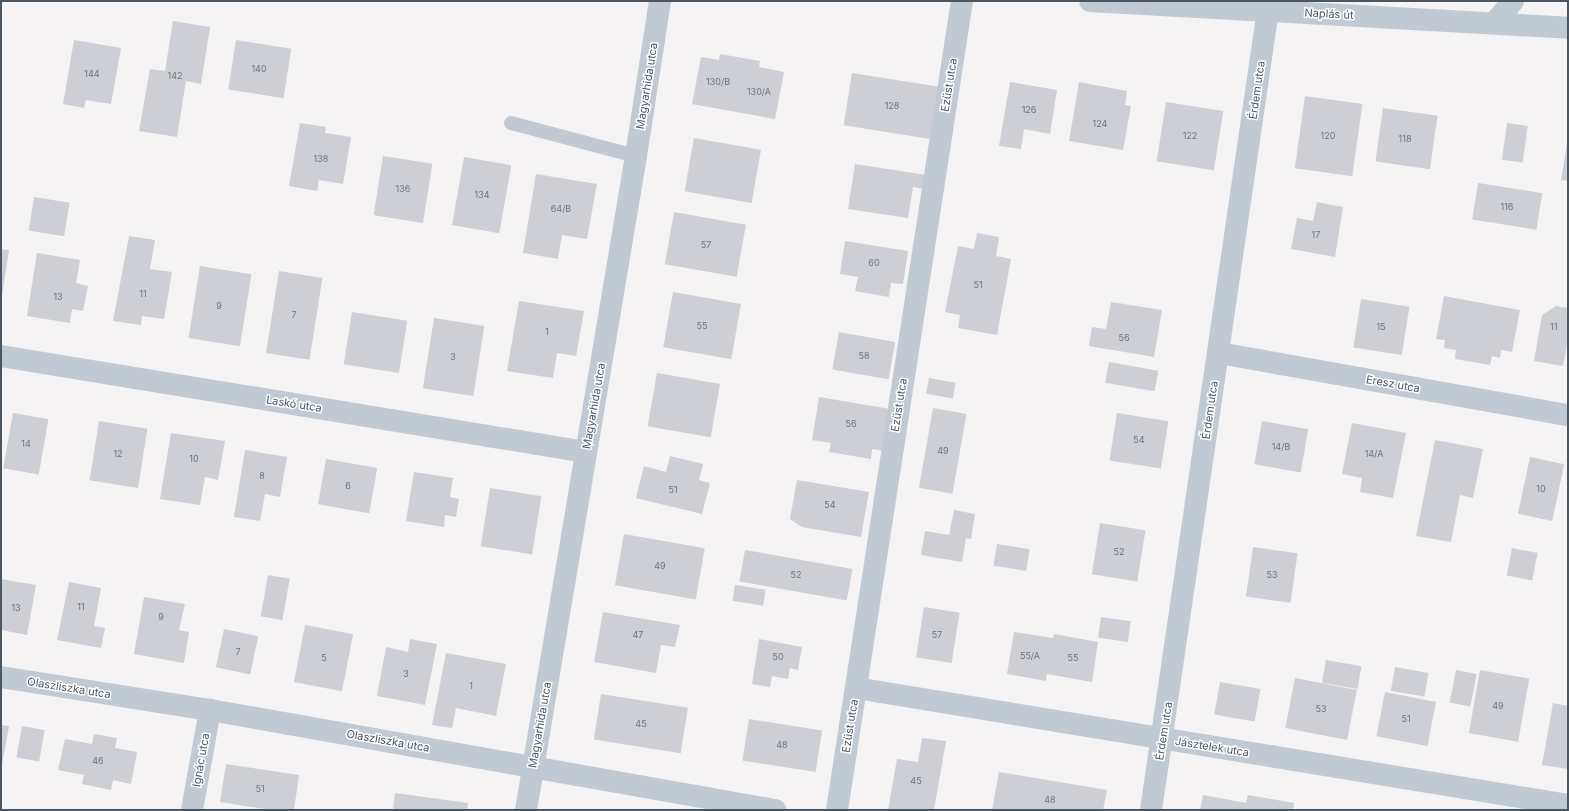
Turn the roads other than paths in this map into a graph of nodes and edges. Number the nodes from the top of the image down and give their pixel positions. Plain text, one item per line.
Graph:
1 (660, 1) edge
2 (962, 1) edge
3 (1090, 1) edge
4 (1513, 1) edge
5 (1268, 10) junction
6 (1494, 23) junction
7 (1568, 28) edge
8 (511, 123) dead end
9 (636, 156) junction
10 (1218, 353) junction
11 (1, 356) edge
12 (1568, 415) edge
13 (586, 452) junction
14 (1, 677) edge
15 (856, 688) junction
16 (210, 710) junction
17 (1162, 739) junction
18 (533, 767) junction
19 (1568, 805) edge
20 (192, 810) edge
21 (526, 810) edge
22 (775, 810) edge
23 (837, 810) edge
24 (1151, 810) edge

1 - 9 street, Magyarhida utca
2 - 15 street, Ezüst utca
3 - 5 street, Naplás út
4 - 6 street
5 - 6 street, Naplás út
5 - 10 street, Érdem utca
6 - 7 street, Naplás út
8 - 9 lane
9 - 13 street, Magyarhida utca
10 - 12 street, Eresz utca
10 - 17 street, Érdem utca
11 - 13 street, Laskó utca
13 - 18 street, Magyarhida utca
14 - 16 street, Olaszliszka utca
15 - 17 street, Jásztelek utca
15 - 23 street, Ezüst utca
16 - 18 street, Olaszliszka utca
16 - 20 street, Ignác utca
17 - 19 street, Jásztelek utca
17 - 24 street, Érdem utca
18 - 21 street, Magyarhida utca
18 - 22 street, Olaszliszka utca

